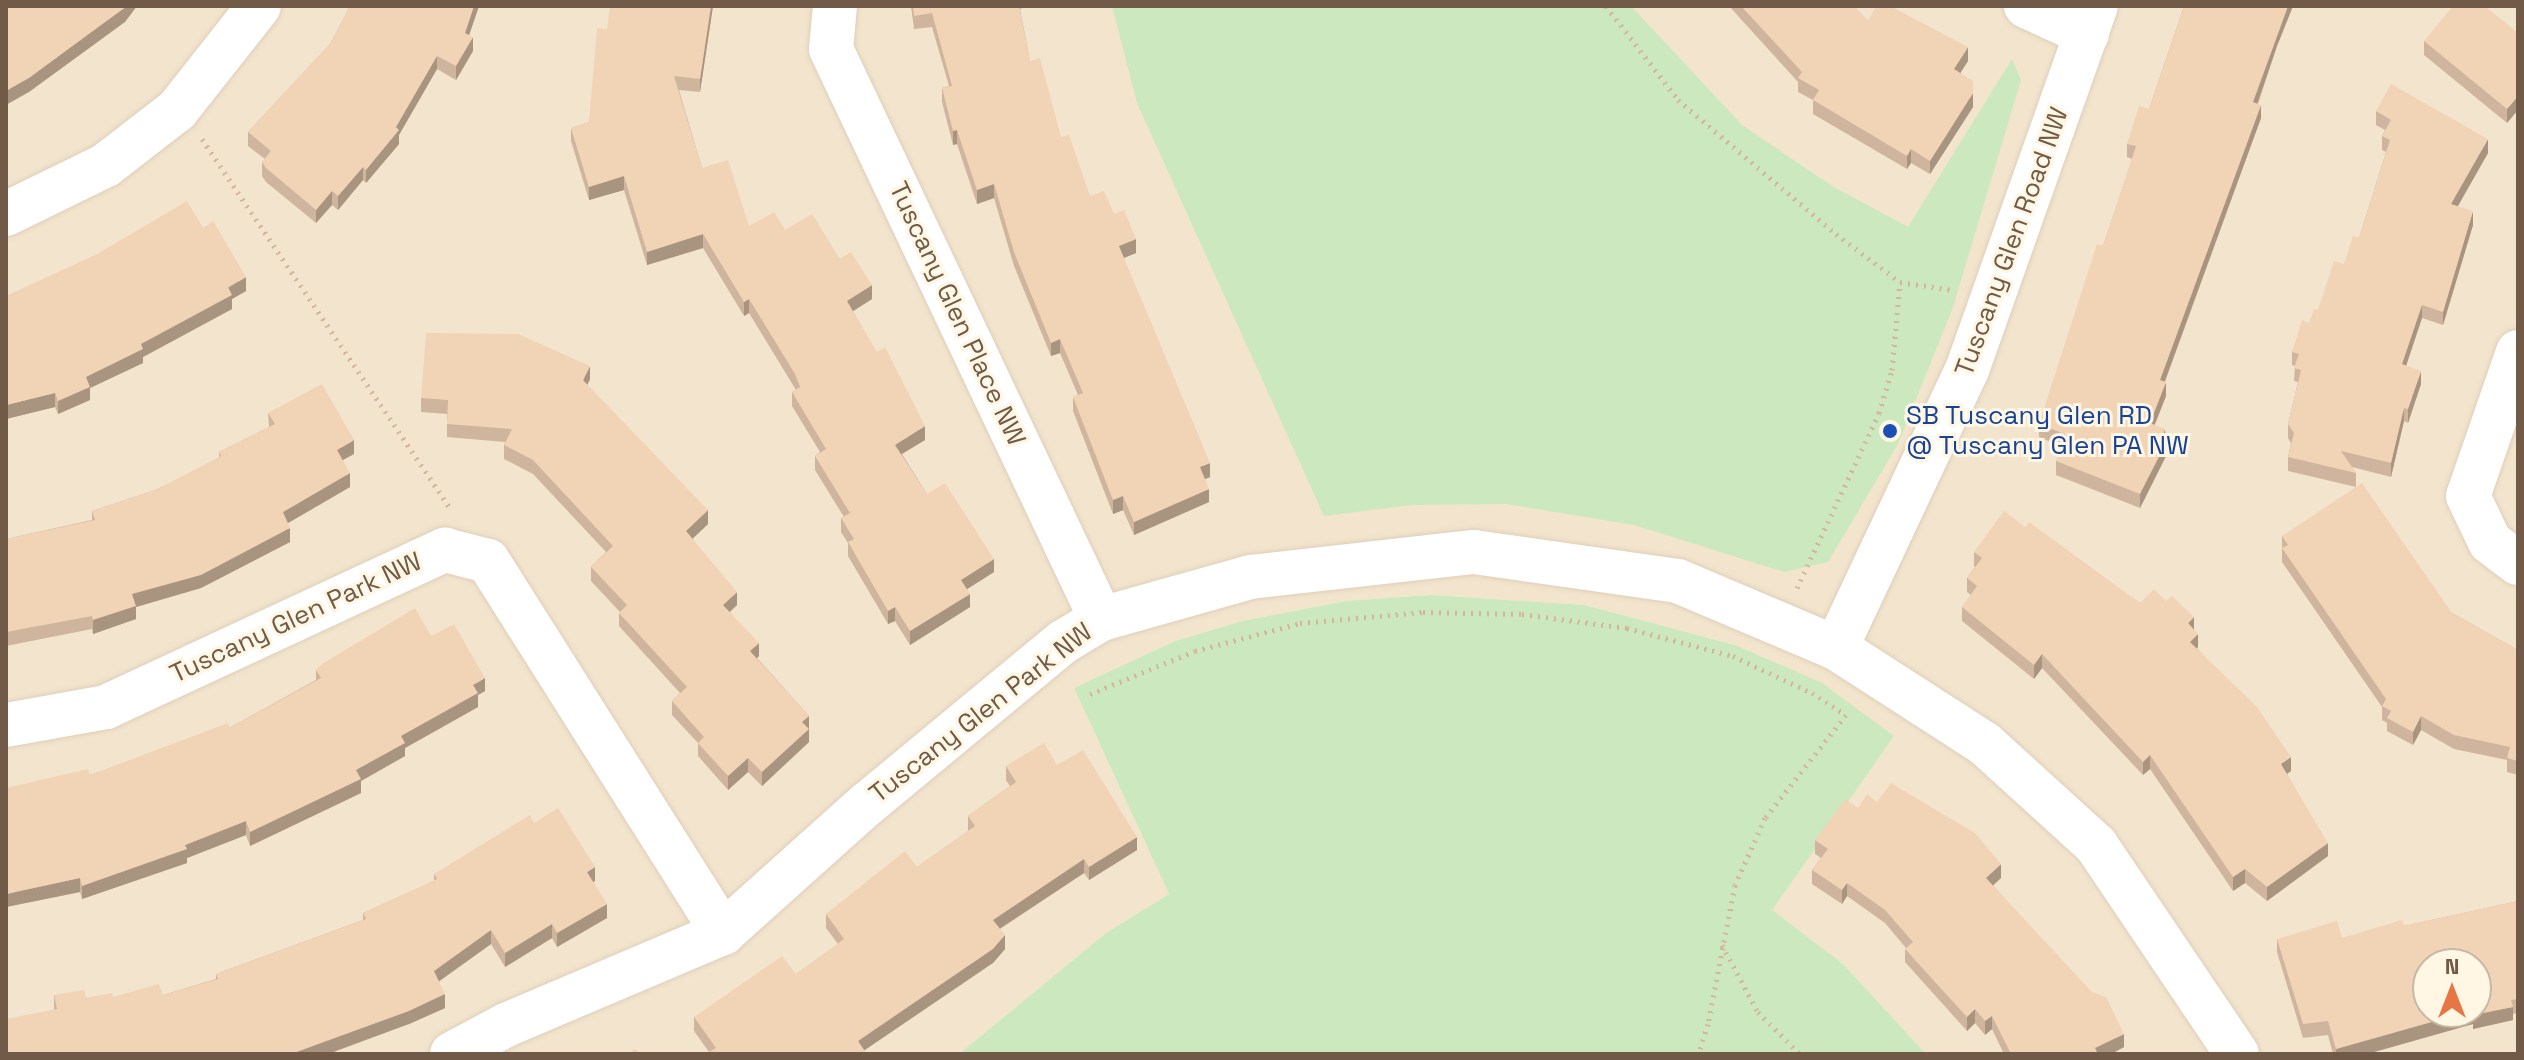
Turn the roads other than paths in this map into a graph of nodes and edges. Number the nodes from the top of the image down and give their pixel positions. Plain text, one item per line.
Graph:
1 (259, 6) edge
2 (835, 6) edge
3 (2026, 6) edge
4 (2092, 20) edge
5 (6, 214) edge
6 (2518, 352) edge
7 (2518, 563) edge
8 (1101, 619) junction
9 (1836, 648) junction
10 (6, 725) edge
11 (723, 933) junction
12 (452, 1054) edge
13 (2237, 1054) edge

1 - 5 street
2 - 8 street, Tuscany Glen Place NW
3 - 4 street
4 - 9 street, Tuscany Glen Road NW
6 - 7 street
8 - 9 street, Tuscany Glen Park NW
8 - 11 street, Tuscany Glen Park NW
9 - 13 street, Tuscany Glen Park NW
10 - 11 street, Tuscany Glen Park NW
11 - 12 street, Tuscany Glen Park NW

